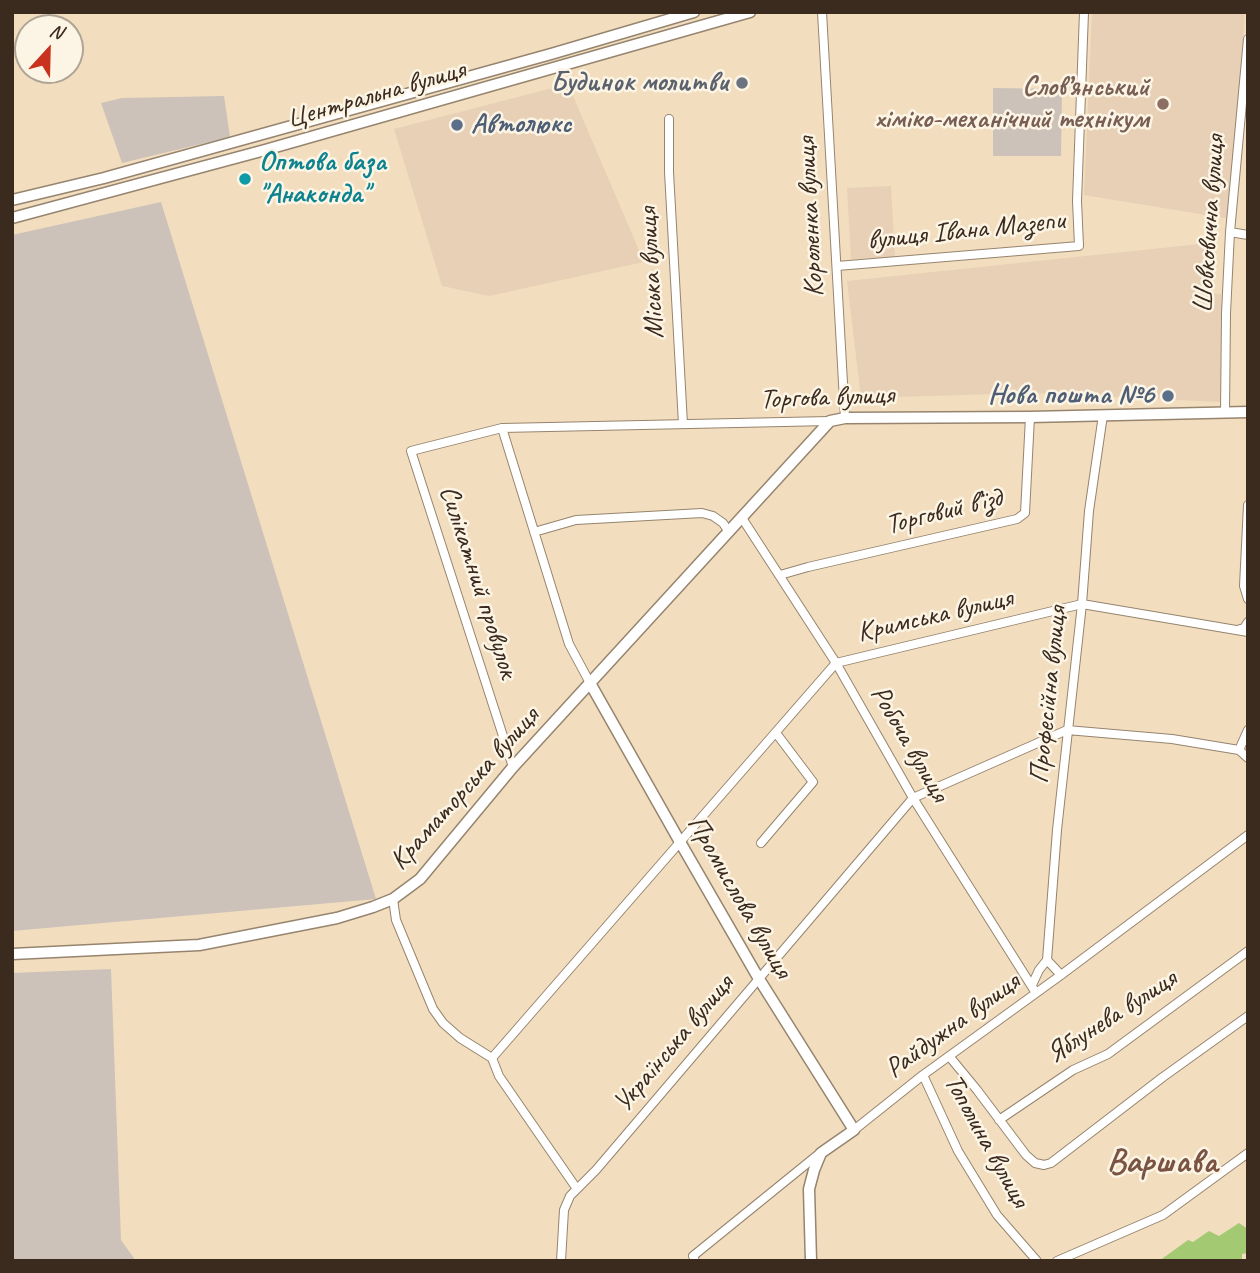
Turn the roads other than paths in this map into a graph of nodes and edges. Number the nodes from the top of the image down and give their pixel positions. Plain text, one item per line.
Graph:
1 (694, 12) edge
2 (750, 12) edge
3 (822, 12) edge
4 (1084, 12) edge
5 (1248, 39) edge
6 (669, 119) dead end
7 (12, 200) edge
8 (12, 218) edge
9 (1230, 232) junction
10 (1248, 235) edge
11 (837, 266) junction
12 (1225, 412) junction
13 (1248, 412) edge
14 (1103, 415) junction
15 (1030, 417) junction
16 (845, 418) junction
17 (830, 421) junction
18 (683, 424) junction
19 (502, 428) junction
20 (411, 452) joint
21 (1248, 505) edge
22 (742, 518) junction
23 (534, 532) junction
24 (729, 532) junction
25 (779, 575) junction
26 (1246, 590) edge
27 (1248, 599) edge
28 (1082, 604) junction
29 (1248, 622) edge
30 (1237, 630) junction
31 (1248, 632) edge
32 (836, 663) junction
33 (590, 683) junction
34 (1067, 730) junction
35 (1248, 730) edge
36 (776, 733) junction
37 (1239, 750) junction
38 (1248, 758) edge
39 (513, 767) junction
40 (913, 798) junction
41 (1248, 835) edge
42 (680, 842) junction
43 (761, 843) dead end
44 (393, 899) junction
45 (1248, 951) edge
46 (12, 954) edge
47 (1047, 960) junction
48 (1061, 975) junction
49 (760, 978) junction
50 (1034, 989) junction
51 (1248, 1016) edge
52 (949, 1056) junction
53 (492, 1058) junction
54 (923, 1075) junction
55 (999, 1119) junction
56 (854, 1130) junction
57 (821, 1153) junction
58 (1248, 1153) edge
59 (577, 1189) junction
60 (561, 1261) edge
61 (695, 1261) edge
62 (811, 1261) edge
63 (1037, 1261) edge
64 (1057, 1261) edge

1 - 7 street, Центральна вулиця
2 - 8 street, Центральна вулиця
3 - 11 street, Короленка вулиця
4 - 11 street, вулиця Івана Мазепи
5 - 9 street, Шовковична вулиця
6 - 18 street, Міська вулиця
9 - 10 street
9 - 12 street, Шовковична вулиця
11 - 16 street, Короленка вулиця
12 - 13 street, Торгова вулиця
12 - 14 street, Торгова вулиця
14 - 15 street, Торгова вулиця
14 - 28 street, Професійна вулиця
15 - 16 street, Торгова вулиця
15 - 25 street, Торговий в’їзд
16 - 17 street, Торгова вулиця
17 - 18 street, Торгова вулиця
17 - 22 street, Краматорська вулиця
18 - 19 street, Торгова вулиця
19 - 20 street, Торгова вулиця
19 - 23 street
20 - 39 street, Силікатний провулок
21 - 26 street
22 - 24 street, Краматорська вулиця
22 - 25 street, Робоча вулиця
23 - 24 street
23 - 33 street
24 - 33 street, Краматорська вулиця
25 - 32 street, Робоча вулиця
26 - 27 street
28 - 30 street, Кримська вулиця
28 - 32 street, Кримська вулиця
28 - 34 street, Професійна вулиця
29 - 30 street
30 - 31 street, Кримська вулиця
32 - 36 street
32 - 40 street, Робоча вулиця
33 - 39 street, Краматорська вулиця
33 - 42 street, Промислова вулиця
34 - 37 street
34 - 40 street
34 - 47 street, Професійна вулиця
35 - 37 street
36 - 42 street
36 - 43 street
37 - 38 street
39 - 44 street, Краматорська вулиця
40 - 49 street, Українська вулиця
40 - 50 street, Робоча вулиця
41 - 48 street, Райдужна вулиця
42 - 49 street, Промислова вулиця
42 - 53 street
44 - 46 street, Краматорська вулиця
44 - 53 street
45 - 55 street, Яблунева вулиця
47 - 48 street
47 - 50 street
48 - 50 street, Райдужна вулиця
49 - 56 street, Промислова вулиця
49 - 59 street, Українська вулиця
50 - 52 street, Райдужна вулиця
51 - 55 street
52 - 54 street, Райдужна вулиця
52 - 55 street
53 - 59 street
54 - 56 street, Райдужна вулиця
54 - 63 street, Тополина вулиця
56 - 57 street, Райдужна вулиця
57 - 61 street, Райдужна вулиця
57 - 62 street
58 - 64 street
59 - 60 street

